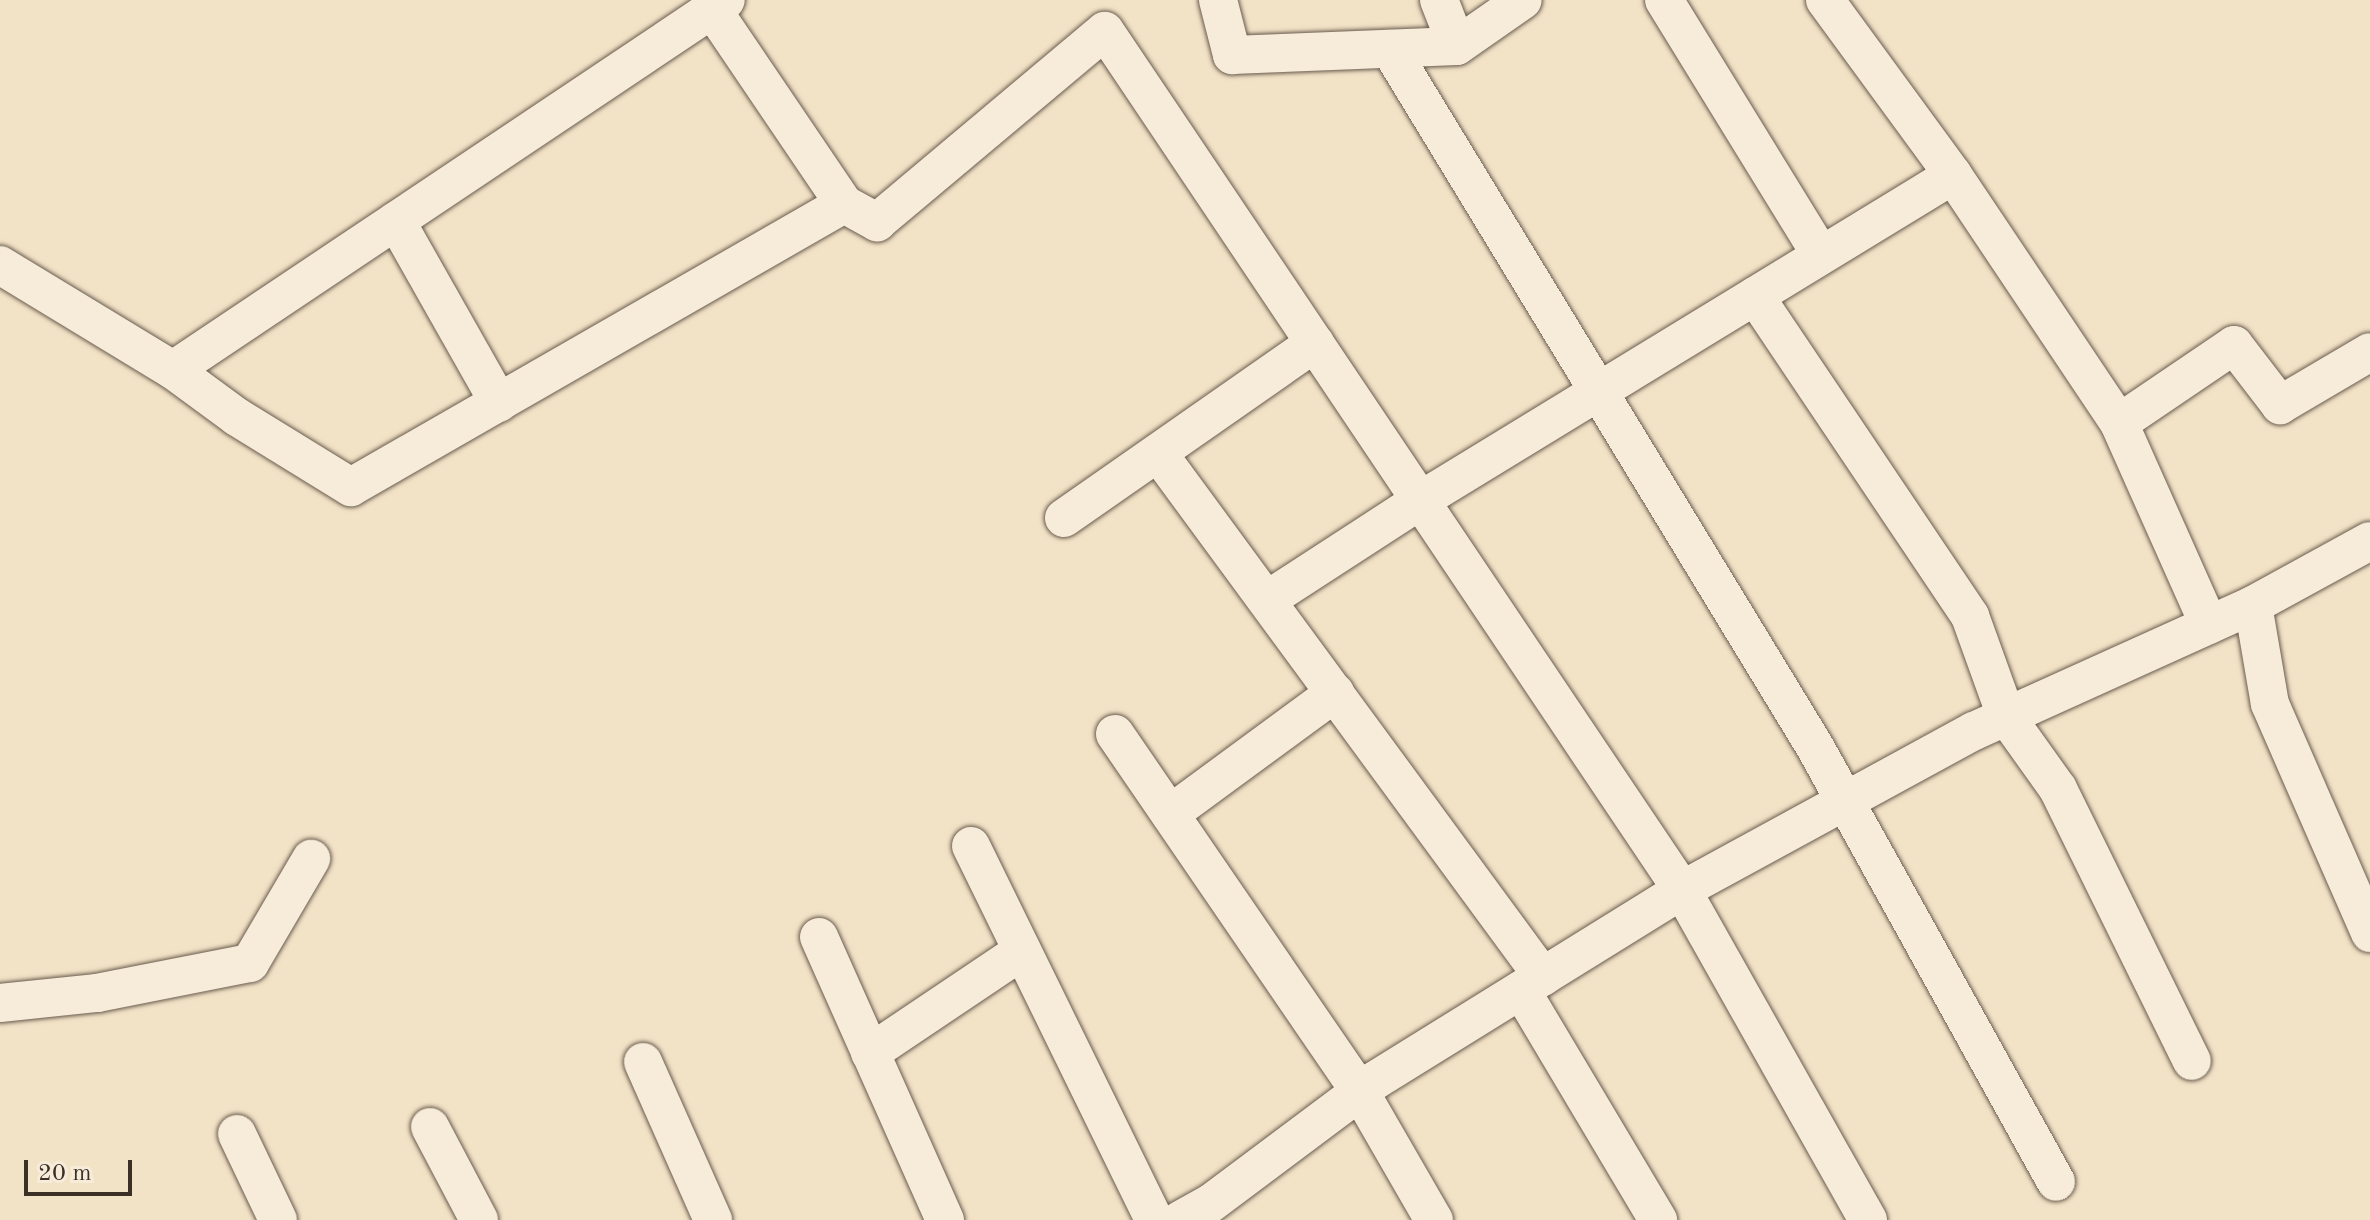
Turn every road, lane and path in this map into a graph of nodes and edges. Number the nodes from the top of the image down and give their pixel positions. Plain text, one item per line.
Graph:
1 (1218, 0) edge
2 (1439, 0) edge
3 (1523, 0) edge
4 (1664, 0) edge
5 (1825, 0) edge
6 (719, 5) edge
7 (1457, 46) junction
8 (1390, 49) junction
9 (1953, 175) junction
10 (844, 204) junction
11 (396, 221) junction
12 (1821, 255) junction
13 (0, 265) edge
14 (1755, 296) junction
15 (1315, 343) junction
16 (2370, 352) edge
17 (173, 370) junction
18 (1599, 391) junction
19 (499, 403) junction
20 (2119, 423) junction
21 (1158, 453) junction
22 (1421, 500) junction
23 (1064, 518) dead end
24 (2370, 541) edge
25 (1267, 600) junction
26 (2253, 605) junction
27 (2209, 625) junction
28 (1335, 693) junction
29 (2006, 716) junction
30 (1115, 734) dead end
31 (1845, 801) junction
32 (1170, 814) junction
33 (971, 846) dead end
34 (311, 859) dead end
35 (1682, 890) junction
36 (2370, 933) edge
37 (819, 937) dead end
38 (1022, 951) junction
39 (1532, 983) junction
40 (0, 1003) edge
41 (870, 1053) junction
42 (2192, 1061) dead end
43 (643, 1062) dead end
44 (1360, 1092) junction
45 (430, 1127) dead end
46 (237, 1134) dead end
47 (2056, 1182) dead end
48 (278, 1220) edge
49 (479, 1220) edge
50 (713, 1220) edge
51 (945, 1220) edge
52 (1154, 1220) edge
53 (1180, 1220) edge
54 (1434, 1220) edge
55 (1658, 1220) edge
56 (1868, 1220) edge

1 - 8 street
2 - 7 street
3 - 7 street
4 - 12 street
5 - 9 street
6 - 10 street
6 - 11 street
7 - 8 street
8 - 18 street
9 - 12 street
9 - 20 street
10 - 15 street
10 - 19 street
11 - 17 street
11 - 19 street
12 - 14 street
13 - 17 street
14 - 18 street
14 - 29 street
15 - 21 street
15 - 22 street
16 - 20 street
17 - 19 street
18 - 22 street
18 - 31 street
20 - 27 street
21 - 23 street
21 - 25 street
22 - 25 street
22 - 35 street
24 - 26 street
25 - 28 street
26 - 27 street
26 - 36 street
27 - 29 street
28 - 32 street
28 - 39 street
29 - 31 street
29 - 42 street
30 - 32 street
31 - 35 street
31 - 47 street
32 - 44 street
33 - 38 street
34 - 40 street
35 - 39 street
35 - 56 street
37 - 41 street
38 - 41 street
38 - 52 street
39 - 44 street
39 - 55 street
41 - 51 street
43 - 50 street
44 - 53 street
44 - 54 street
45 - 49 street
46 - 48 street

